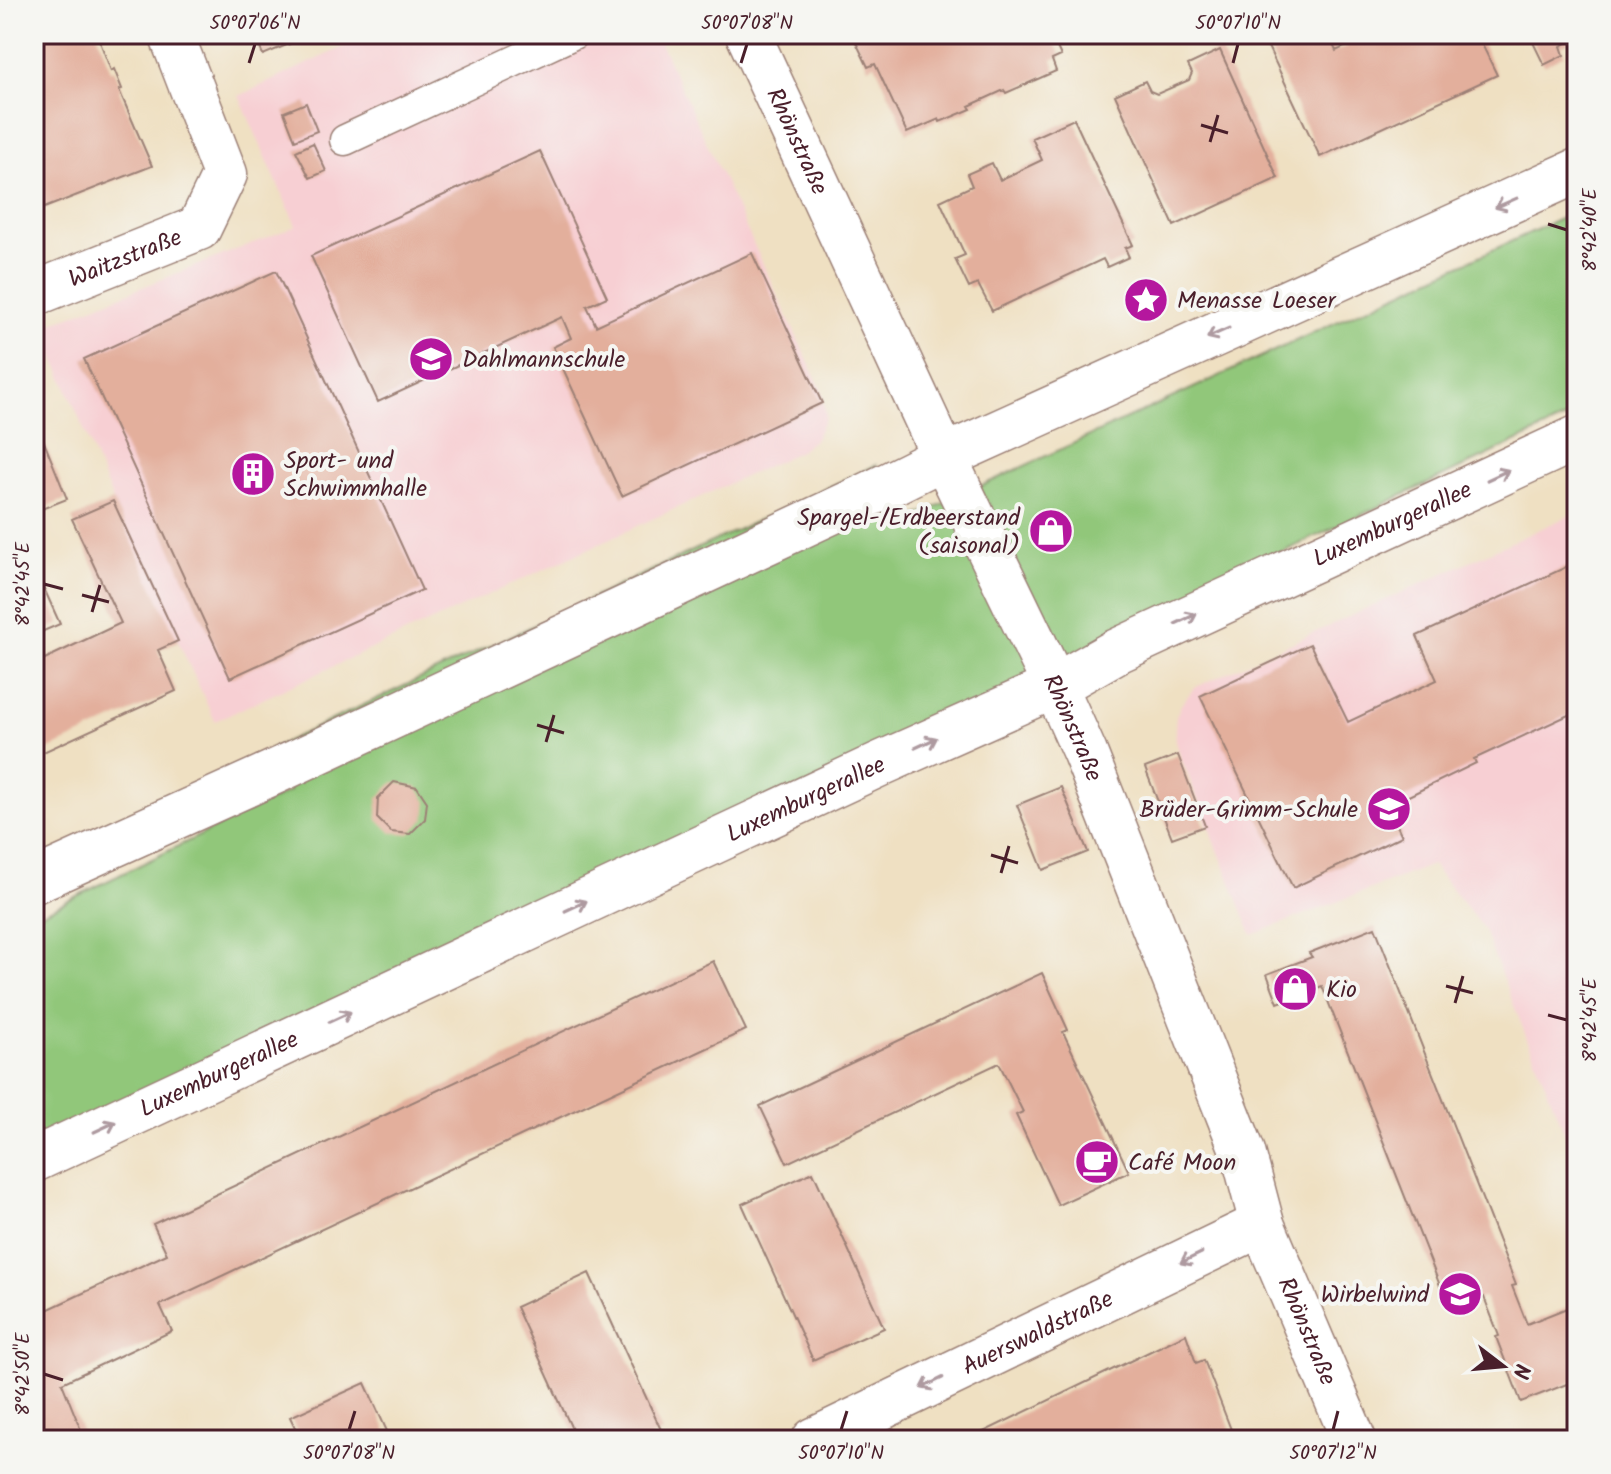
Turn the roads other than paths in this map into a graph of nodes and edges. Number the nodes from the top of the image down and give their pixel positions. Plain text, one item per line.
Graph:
1 (171, 34) edge
2 (573, 34) edge
3 (748, 34) edge
4 (345, 140) dead end
5 (1577, 171) edge
6 (34, 294) edge
7 (1577, 438) edge
8 (944, 457) junction
9 (1055, 686) junction
10 (34, 881) edge
11 (34, 1160) edge
12 (1262, 1224) junction
13 (814, 1440) edge
14 (1354, 1440) edge

1 - 6 street, Waitzstraße
2 - 4 lane
3 - 8 street, Rhönstraße
5 -> 8 street
9 -> 7 street, Luxemburgerallee
8 - 9 street, Rhönstraße
8 - 10 street
11 -> 9 street, Luxemburgerallee
9 - 12 street, Rhönstraße
12 -> 13 street, Auerswaldstraße
12 - 14 street, Rhönstraße

